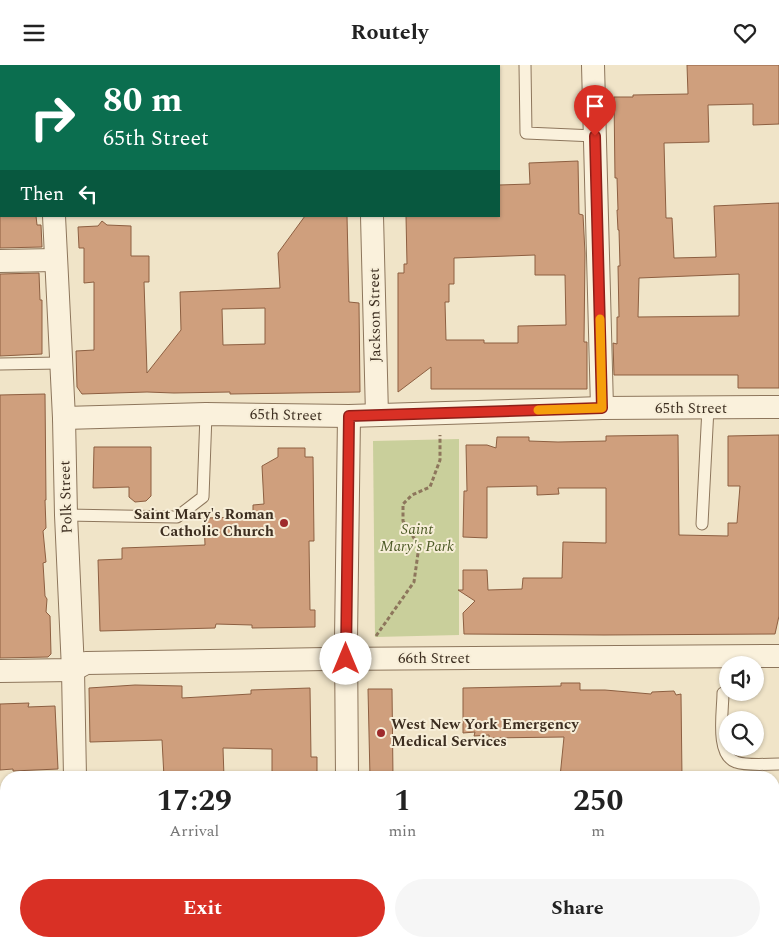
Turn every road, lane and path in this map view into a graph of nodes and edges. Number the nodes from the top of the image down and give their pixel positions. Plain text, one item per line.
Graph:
1 (525, 65) edge
2 (593, 65) edge
3 (595, 136) junction
4 (54, 217) edge
5 (372, 217) edge
6 (55, 260) junction
7 (0, 261) edge
8 (60, 363) junction
9 (0, 364) edge
10 (779, 407) edge
11 (602, 408) junction
12 (708, 408) junction
13 (206, 414) junction
14 (377, 415) junction
15 (349, 416) junction
16 (64, 418) junction
17 (440, 440) dead end
18 (66, 515) junction
19 (702, 525) dead end
20 (375, 637) dead end
21 (779, 656) edge
22 (346, 659) junction
23 (73, 670) junction
24 (0, 671) edge
25 (724, 701) edge
26 (779, 764) edge
27 (75, 771) edge
28 (347, 771) edge

1 - 3 lane
2 - 3 street
3 - 11 street
4 - 6 street, Polk Street
5 - 14 street, Jackson Street
6 - 7 street
6 - 8 street, Polk Street
8 - 9 lane
8 - 16 street, Polk Street
10 - 12 street, 65th Street
11 - 12 street, 65th Street
11 - 14 street, 65th Street
12 - 19 lane
13 - 15 street, 65th Street
13 - 16 street, 65th Street
13 - 18 lane
14 - 15 street, 65th Street
15 - 22 street
16 - 18 street, Polk Street
17 - 20 path
18 - 23 street, Polk Street
21 - 22 street, 66th Street
22 - 23 street, 66th Street
22 - 28 street
23 - 24 street, 66th Street
23 - 27 street, Polk Street
25 - 26 lane

